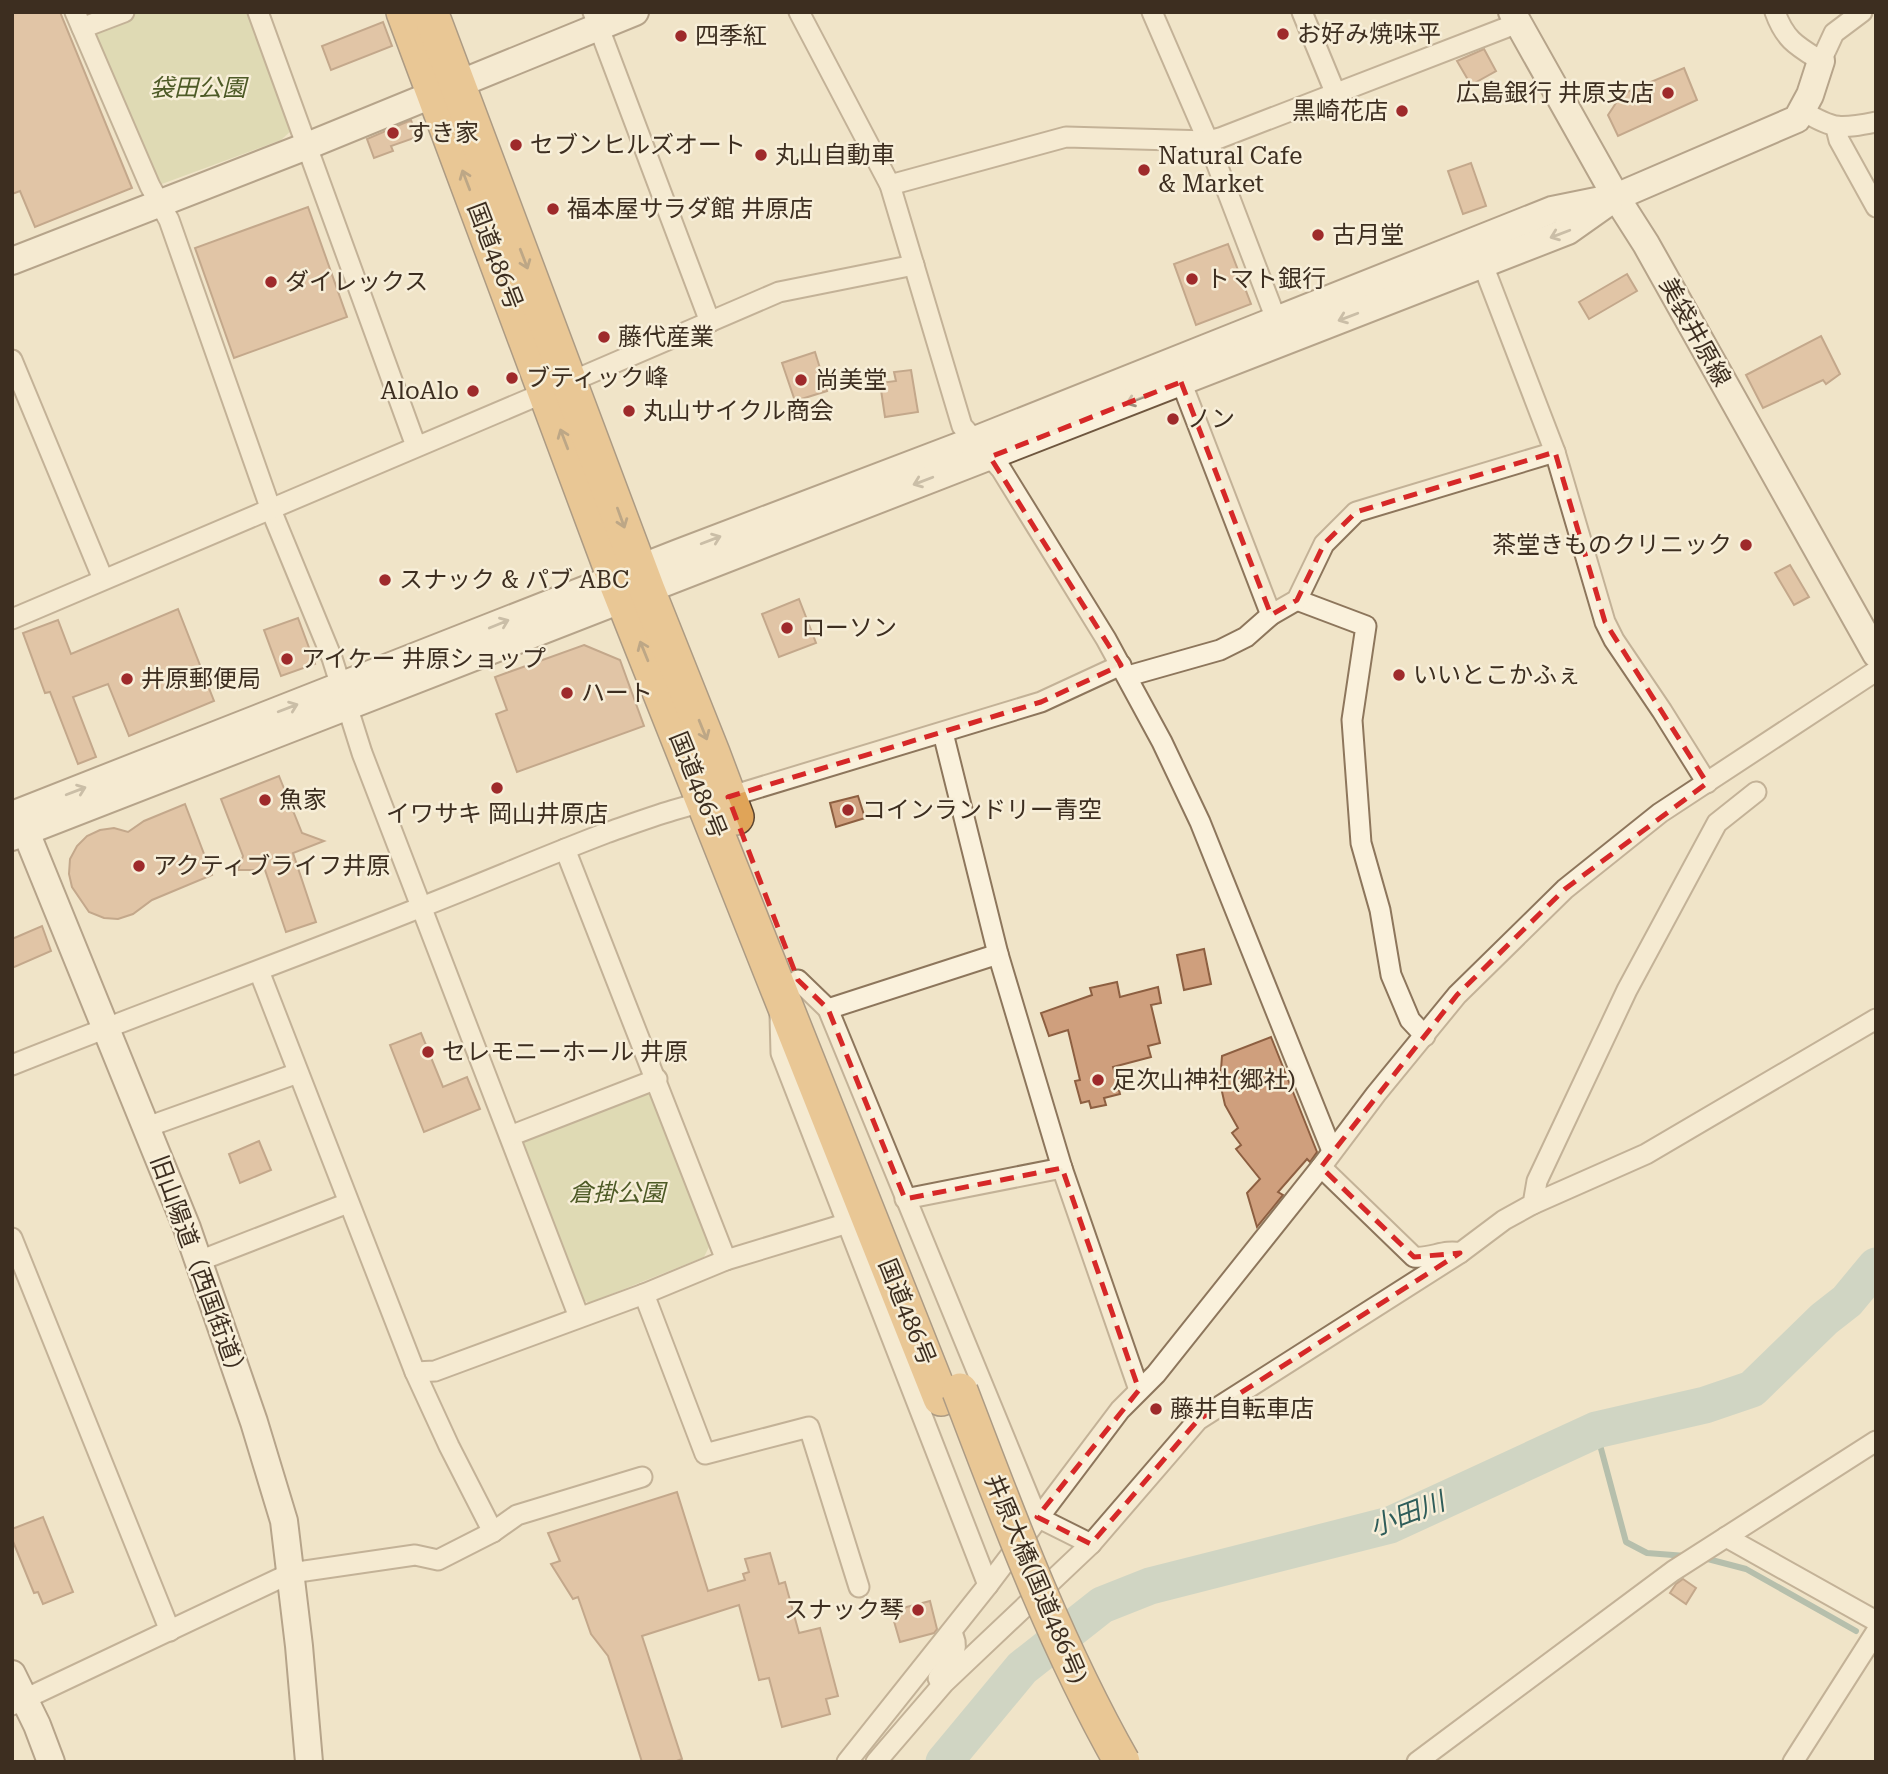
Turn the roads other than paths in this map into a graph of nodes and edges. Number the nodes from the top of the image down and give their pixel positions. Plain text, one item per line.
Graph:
1 (124, 12) edge
2 (258, 12) edge
3 (404, 12) edge
4 (430, 12) edge
5 (635, 12) edge
6 (799, 12) edge
7 (1152, 12) edge
8 (1302, 12) edge
9 (1775, 12) edge
10 (1862, 12) edge
11 (1515, 18) edge
12 (596, 19) edge
13 (78, 20) edge
14 (1821, 61) junction
15 (446, 88) junction
16 (1335, 92) junction
17 (1803, 111) junction
18 (1876, 122) edge
19 (1836, 128) junction
20 (1208, 141) junction
21 (307, 146) junction
22 (890, 185) junction
23 (1616, 197) junction
24 (161, 204) junction
25 (1876, 206) edge
26 (1479, 252) junction
27 (12, 261) edge
28 (914, 265) junction
29 (1276, 319) junction
30 (710, 322) junction
31 (12, 360) edge
32 (1177, 371) junction
33 (558, 387) junction
34 (416, 446) junction
35 (982, 448) junction
36 (1555, 452) junction
37 (271, 510) junction
38 (103, 579) junction
39 (631, 584) junction
40 (1297, 600) junction
41 (1271, 615) junction
42 (12, 619) edge
43 (1876, 654) edge
44 (1125, 671) junction
45 (1876, 671) edge
46 (343, 696) junction
47 (943, 733) junction
48 (1707, 783) junction
49 (1756, 792) dead end
50 (716, 799) junction
51 (16, 819) edge
52 (565, 849) junction
53 (421, 908) junction
54 (998, 954) junction
55 (259, 971) junction
56 (788, 985) junction
57 (828, 1009) junction
58 (1876, 1019) edge
59 (107, 1027) junction
60 (1425, 1036) junction
61 (12, 1065) edge
62 (298, 1073) junction
63 (657, 1079) junction
64 (147, 1127) junction
65 (510, 1136) junction
66 (1327, 1159) junction
67 (1062, 1168) junction
68 (905, 1199) junction
69 (348, 1203) junction
70 (1533, 1204) junction
71 (848, 1223) junction
72 (12, 1238) edge
73 (1460, 1253) junction
74 (726, 1260) junction
75 (199, 1261) junction
76 (644, 1294) junction
77 (579, 1317) junction
78 (415, 1372) junction
79 (1139, 1390) junction
80 (950, 1394) junction
81 (1876, 1441) edge
82 (642, 1477) dead end
83 (1037, 1517) junction
84 (493, 1532) junction
85 (1722, 1539) junction
86 (1091, 1544) junction
87 (291, 1573) junction
88 (988, 1585) junction
89 (859, 1587) dead end
90 (1876, 1621) edge
91 (170, 1631) junction
92 (951, 1632) junction
93 (1876, 1632) edge
94 (12, 1674) edge
95 (930, 1698) junction
96 (18, 1702) edge
97 (51, 1762) edge
98 (309, 1762) edge
99 (847, 1762) edge
100 (876, 1762) edge
101 (1100, 1762) edge
102 (1122, 1762) edge
103 (1417, 1762) edge
104 (1793, 1762) edge

1 - 13 street
2 - 21 street
3 - 15 highway, 国道486号
4 - 15 highway, 国道486号
5 - 12 street
6 - 22 street
7 - 20 street
8 - 16 street
9 - 14 street
10 - 14 street
11 - 16 street
11 - 23 street, 美袋井原線
12 - 15 street
12 - 30 street
13 - 24 street
14 - 17 street
15 - 21 street
15 - 33 highway, 国道486号
16 - 20 street
17 - 19 street
17 - 23 street
18 - 19 street
19 - 25 street
20 - 22 street
20 - 29 street
21 - 24 street
21 - 34 street
22 - 28 street
23 - 26 street
23 - 43 street, 美袋井原線
24 - 27 street
24 - 37 street
26 - 29 street
26 -> 32 street
26 - 36 street
28 - 30 street
28 - 35 street
29 - 32 street
30 - 33 street
31 - 38 street
32 - 35 street
32 - 41 street
33 - 34 street
33 - 39 highway, 国道486号
34 - 37 street
35 - 39 street
35 - 44 street
36 - 40 street
36 - 48 street
37 - 38 street
37 - 46 street
38 - 42 street
39 - 46 street
39 - 50 highway, 国道486号
40 - 41 street
40 - 60 street
41 - 44 street
44 - 47 street
44 - 66 street
45 - 48 street
46 - 51 street
46 - 53 street
47 - 50 street
47 - 54 street
48 - 60 street
49 - 70 street
50 - 52 street
50 - 56 highway, 国道486号
51 - 59 street, 旧山陽道（西国街道）
52 - 53 street
52 - 63 street
53 - 55 street
53 - 65 street
54 - 57 street
54 - 67 street
55 - 59 street
55 - 62 street
56 - 57 street
56 - 71 street
56 - 80 highway, 国道486号
57 - 68 street
58 - 70 street
59 - 61 street
59 - 64 street, 旧山陽道（西国街道）
60 - 66 street
62 - 64 street
62 - 69 street
63 - 65 street
63 - 74 street
64 - 75 street, 旧山陽道（西国街道）
65 - 77 street
66 - 73 street
66 - 79 street
67 - 68 street
67 - 79 street
68 - 83 street
69 - 75 street
69 - 78 street
70 - 73 street
71 - 74 street
71 - 88 street
72 - 91 street
73 - 86 street
74 - 76 street
75 - 87 street, 旧山陽道（西国街道）
76 - 77 street
76 - 89 street
77 - 78 street
78 - 84 street
79 - 83 street
80 - 101 highway, 井原大橋(国道486号)
80 - 102 highway, 井原大橋(国道486号), bridge
81 - 85 street
82 - 84 street
83 - 86 street
83 - 88 street
84 - 87 street
85 - 90 street
85 - 103 street
86 - 95 street
87 - 91 street
87 - 98 street, 旧山陽道（西国街道）
88 - 92 street
91 - 96 street
92 - 95 street
92 - 99 street
93 - 104 street
94 - 96 street
95 - 100 street
96 - 97 street

